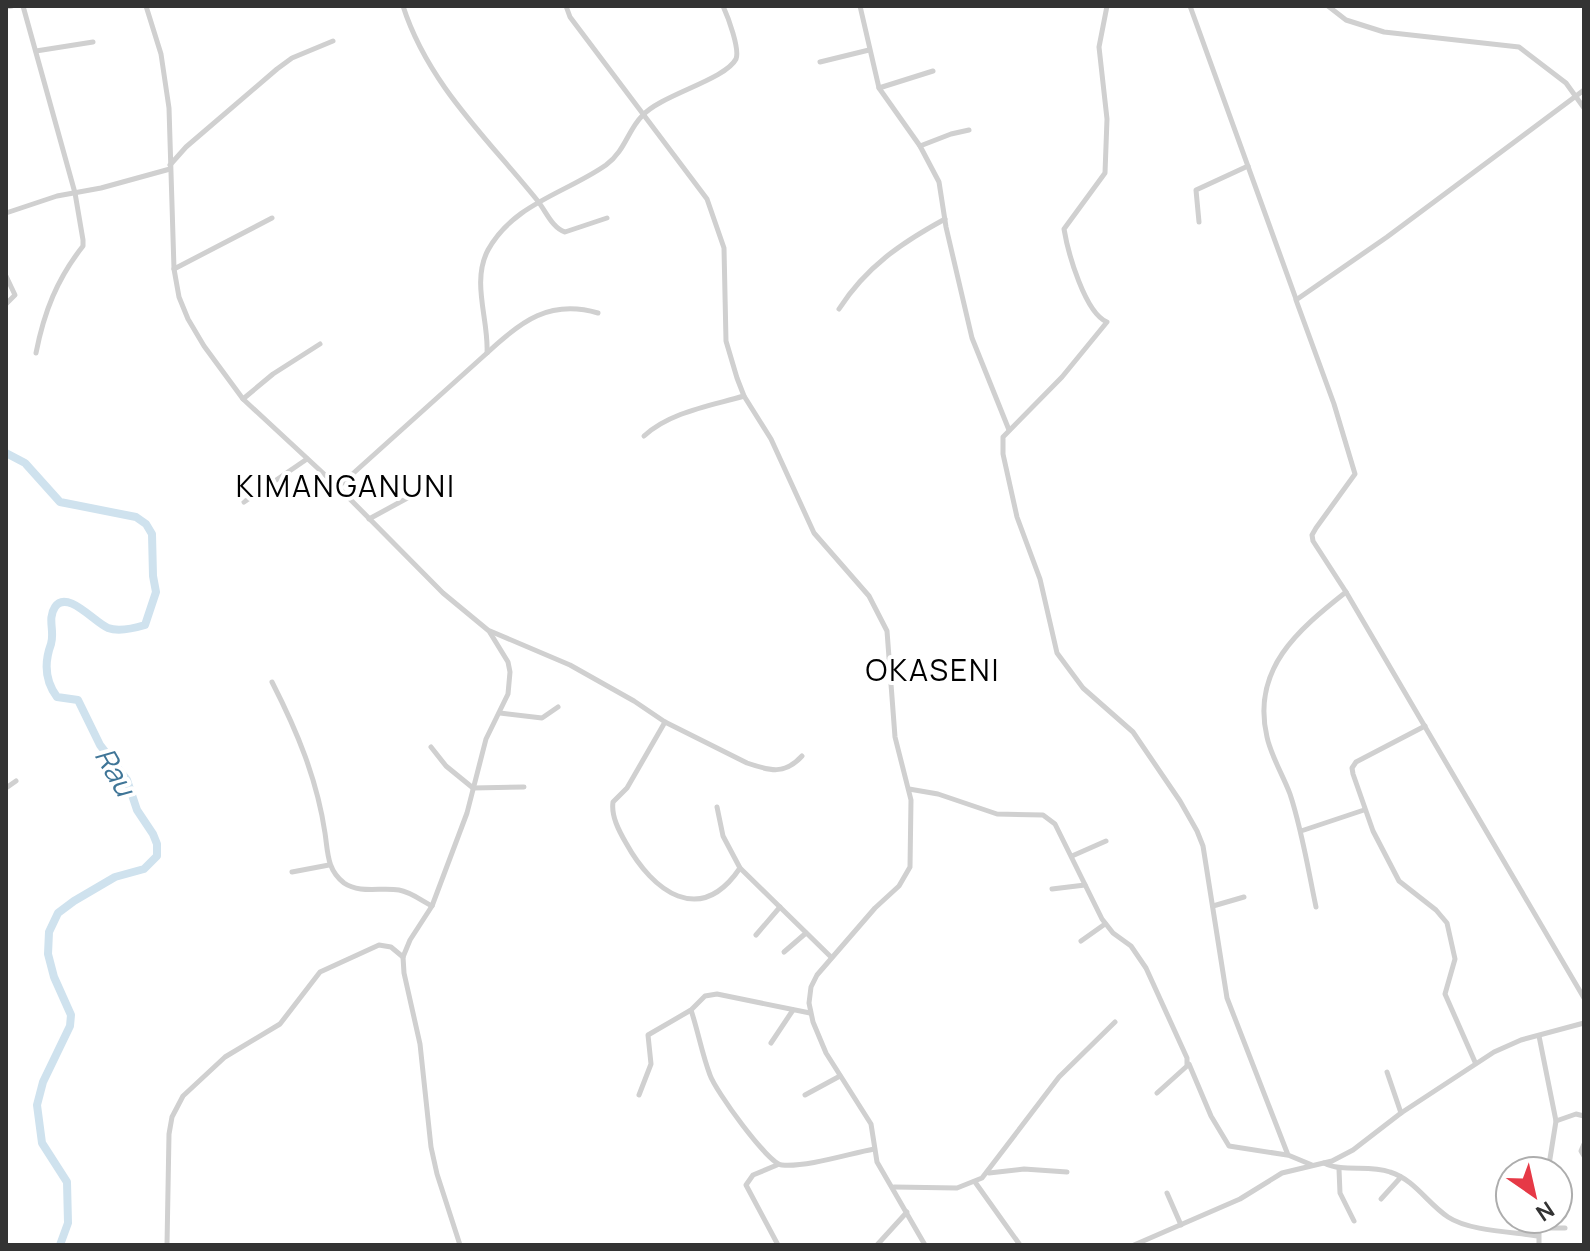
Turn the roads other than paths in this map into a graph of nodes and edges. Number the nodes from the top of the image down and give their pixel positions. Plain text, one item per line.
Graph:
1 (23, 6) edge
2 (146, 6) edge
3 (403, 6) edge
4 (566, 6) edge
5 (723, 6) edge
6 (732, 6) edge
7 (860, 6) edge
8 (1107, 6) edge
9 (1190, 6) edge
10 (1328, 6) edge
11 (729, 20) junction
12 (333, 41) dead end
13 (93, 42) dead end
14 (869, 50) junction
15 (36, 51) junction
16 (820, 62) dead end
17 (933, 71) dead end
18 (879, 88) junction
19 (1584, 90) edge
20 (1577, 96) junction
21 (1584, 108) edge
22 (642, 115) junction
23 (969, 130) dead end
24 (920, 146) junction
25 (1248, 166) junction
26 (170, 167) junction
27 (75, 193) junction
28 (539, 202) junction
29 (6, 213) edge
30 (272, 218) dead end
31 (607, 218) dead end
32 (945, 219) junction
33 (1199, 222) dead end
34 (174, 269) junction
35 (7, 280) edge
36 (1296, 300) junction
37 (6, 304) edge
38 (839, 309) dead end
39 (598, 313) dead end
40 (320, 344) dead end
41 (36, 353) dead end
42 (487, 353) junction
43 (744, 396) junction
44 (243, 399) junction
45 (1009, 431) junction
46 (644, 436) dead end
47 (307, 459) junction
48 (338, 487) junction
49 (424, 489) dead end
50 (244, 502) dead end
51 (369, 519) junction
52 (1346, 592) junction
53 (489, 631) junction
54 (272, 682) dead end
55 (558, 707) dead end
56 (500, 713) junction
57 (665, 722) junction
58 (1425, 726) junction
59 (431, 747) dead end
60 (802, 756) dead end
61 (16, 781) dead end
62 (524, 787) dead end
63 (6, 788) edge
64 (473, 788) junction
65 (909, 789) junction
66 (717, 807) dead end
67 (1364, 809) junction
68 (1301, 831) junction
69 (1106, 841) dead end
70 (1072, 856) junction
71 (329, 865) junction
72 (740, 868) junction
73 (292, 872) dead end
74 (1085, 885) junction
75 (1052, 889) dead end
76 (1244, 897) dead end
77 (432, 906) junction
78 (1213, 906) junction
79 (780, 907) junction
80 (1316, 907) dead end
81 (1105, 924) junction
82 (806, 933) junction
83 (756, 935) dead end
84 (1081, 941) dead end
85 (784, 952) dead end
86 (403, 957) junction
87 (831, 957) junction
88 (1584, 998) edge
89 (691, 1010) junction
90 (793, 1010) junction
91 (810, 1013) junction
92 (1115, 1022) dead end
93 (1584, 1023) edge
94 (1539, 1036) junction
95 (771, 1043) dead end
96 (1188, 1061) junction
97 (1475, 1062) junction
98 (1387, 1072) dead end
99 (840, 1076) junction
100 (1157, 1093) dead end
101 (639, 1095) dead end
102 (805, 1095) dead end
103 (1401, 1113) junction
104 (1584, 1116) edge
105 (1556, 1121) junction
106 (1584, 1144) edge
107 (874, 1149) junction
108 (1288, 1155) junction
109 (1551, 1155) edge
110 (1584, 1156) edge
111 (1323, 1163) junction
112 (778, 1164) junction
113 (1312, 1165) junction
114 (1339, 1169) junction
115 (1067, 1172) dead end
116 (988, 1173) junction
117 (1401, 1177) junction
118 (975, 1182) junction
119 (893, 1187) junction
120 (1167, 1193) dead end
121 (1381, 1199) dead end
122 (907, 1212) junction
123 (1354, 1221) dead end
124 (1181, 1225) junction
125 (1494, 1226) edge
126 (167, 1245) edge
127 (460, 1245) edge
128 (778, 1245) edge
129 (877, 1245) edge
130 (925, 1245) edge
131 (1020, 1245) edge
132 (1134, 1245) edge

1 - 15 street
2 - 26 street
3 - 28 street
4 - 22 street
5 - 11 street
6 - 11 street
7 - 14 street
8 - 45 street
9 - 25 street
10 - 20 street
11 - 22 street
12 - 26 street
13 - 15 street
14 - 16 street
14 - 18 street
15 - 27 street
17 - 18 street
18 - 24 street
19 - 20 street
20 - 21 street
20 - 36 street
22 - 28 street
22 - 43 street
23 - 24 street
24 - 32 street
25 - 33 street
25 - 36 street
26 - 27 street
26 - 34 street
27 - 29 street
27 - 41 street
28 - 31 street
28 - 42 street
30 - 34 street
32 - 38 street
32 - 45 street
34 - 44 street
35 - 37 street
36 - 52 street
39 - 42 street
40 - 44 street
42 - 48 street
43 - 46 street
43 - 65 street
44 - 47 street
45 - 78 street
47 - 48 street
47 - 50 street
48 - 51 street
49 - 51 street
51 - 53 street
52 - 58 street
52 - 68 street
53 - 56 street
53 - 57 street
54 - 71 street
55 - 56 street
56 - 64 street
57 - 60 street
57 - 72 street
58 - 67 street
58 - 88 street
59 - 64 street
61 - 63 street
62 - 64 street
64 - 77 street
65 - 70 street
65 - 87 street
66 - 72 street
67 - 68 street
67 - 97 street
68 - 80 street
69 - 70 street
70 - 74 street
71 - 73 street
71 - 77 street
72 - 79 street
74 - 75 street
74 - 81 street
76 - 78 street
77 - 86 street
78 - 108 street
79 - 82 street
79 - 83 street
81 - 84 street
81 - 96 street
82 - 85 street
82 - 87 street
86 - 126 street
86 - 127 street
87 - 91 street
89 - 90 street
89 - 101 street
89 - 112 street
90 - 91 street
90 - 95 street
91 - 99 street
92 - 116 street
93 - 94 street
94 - 97 street
94 - 105 street
96 - 100 street
96 - 108 street
97 - 103 street
98 - 103 street
99 - 102 street
99 - 107 street
103 - 111 street
104 - 105 street
105 - 109 street
106 - 110 street
107 - 112 street
107 - 119 street
108 - 113 street
111 - 113 street
111 - 114 street
112 - 128 street
113 - 124 street
114 - 117 street
114 - 123 street
115 - 116 street
116 - 118 street
117 - 121 street
117 - 125 street
118 - 119 street
118 - 131 street
119 - 122 street
120 - 124 street
122 - 129 street
122 - 130 street
124 - 132 street

